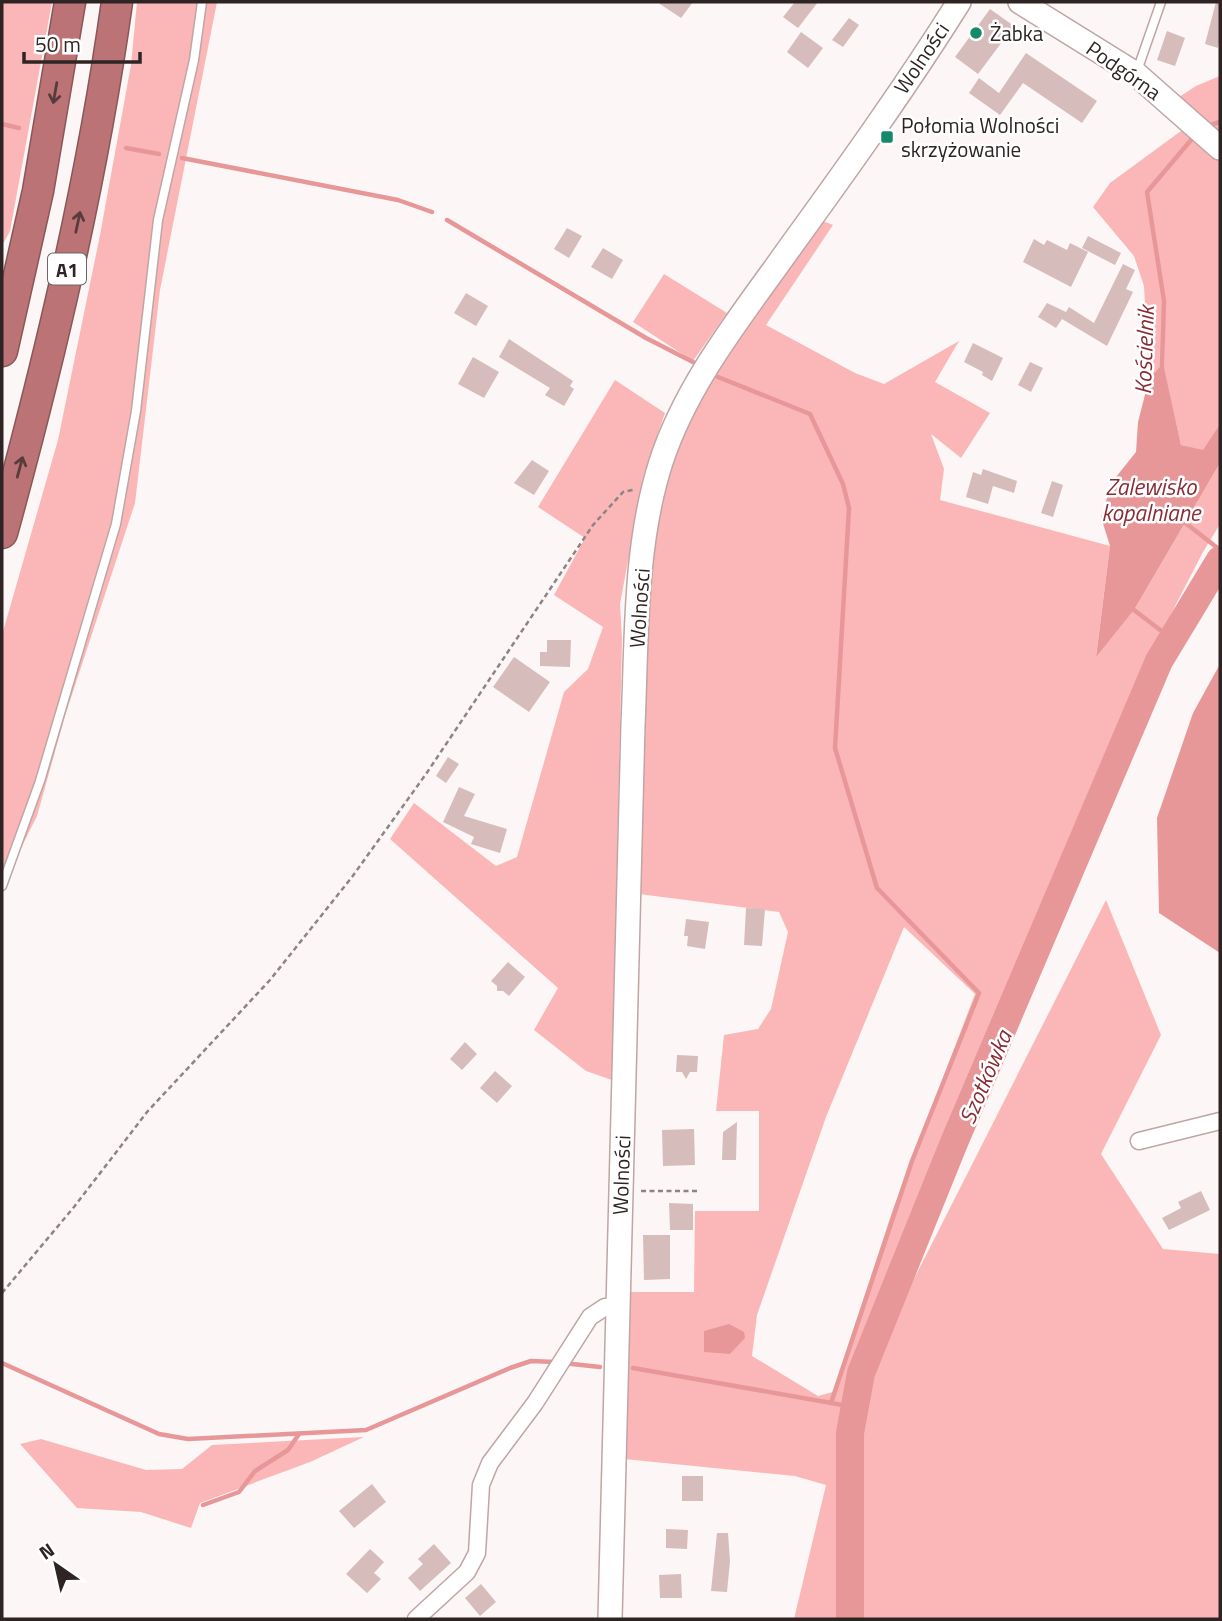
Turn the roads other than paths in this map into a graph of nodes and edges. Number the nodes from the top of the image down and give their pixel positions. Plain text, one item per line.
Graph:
1 (70, 2) edge
2 (117, 2) edge
3 (202, 2) edge
4 (959, 2) edge
5 (1020, 2) edge
6 (1161, 2) edge
7 (1136, 74) junction
8 (1220, 148) edge
9 (2, 351) edge
10 (2, 533) edge
11 (2, 886) edge
12 (1220, 1121) edge
13 (1139, 1141) dead end
14 (605, 1309) junction
15 (416, 1619) edge
16 (610, 1619) edge

1 -> 9 highway, A1
10 -> 2 highway, A1
3 - 11 lane
4 - 14 main road, Wolności
5 - 7 main road, Podgórna
6 - 7 lane
7 - 8 main road, Podgórna
12 - 13 street
14 - 15 street
14 - 16 main road, Wolności

